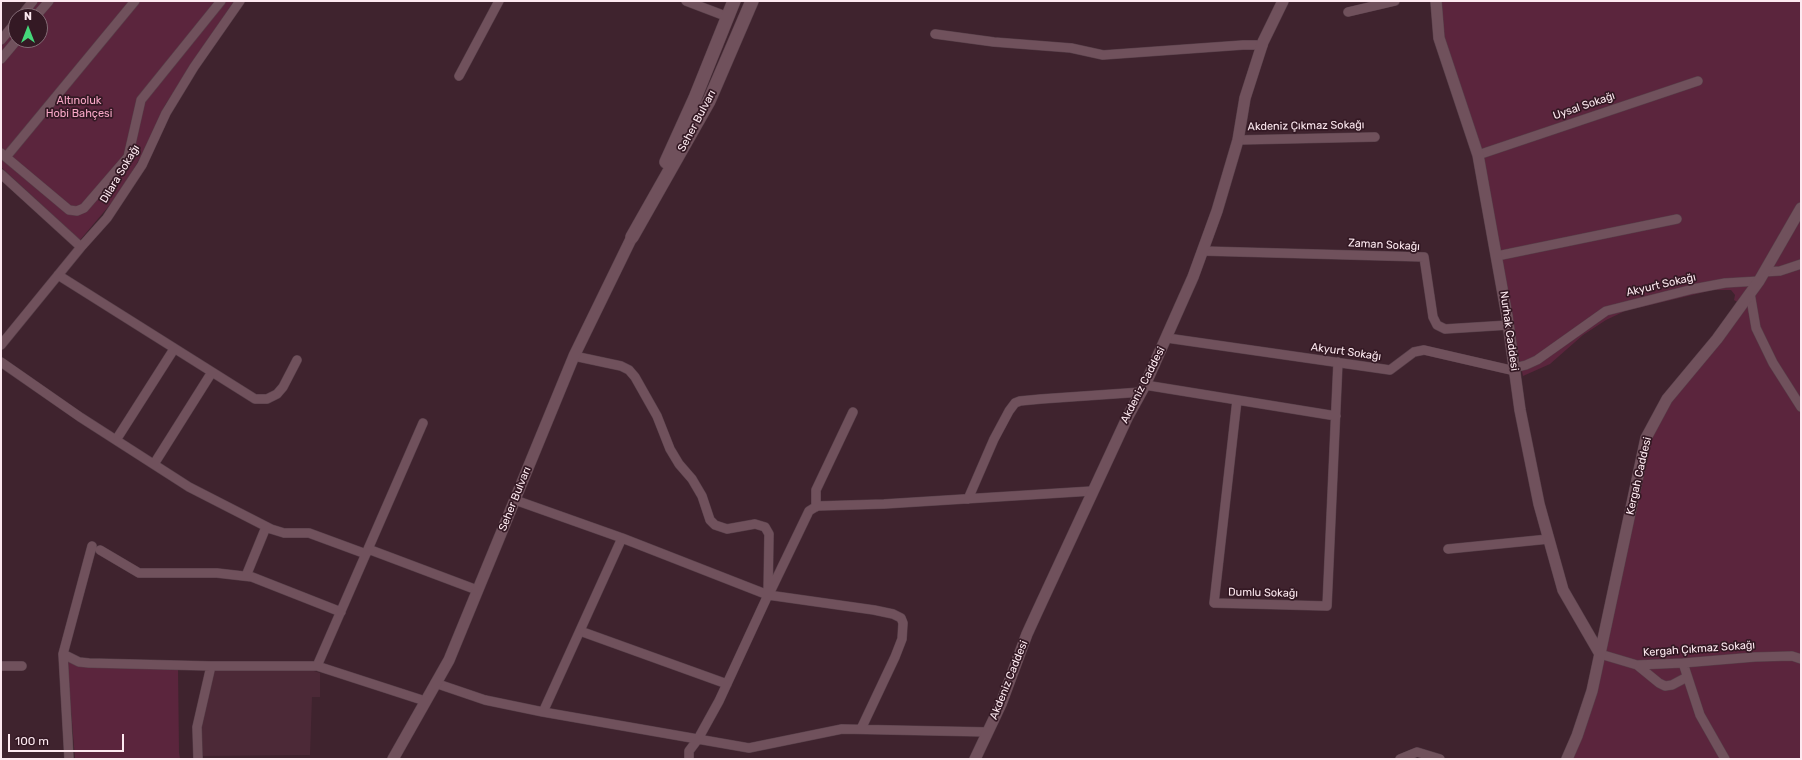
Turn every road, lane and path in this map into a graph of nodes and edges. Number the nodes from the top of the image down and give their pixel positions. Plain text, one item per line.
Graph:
1 (135, 1) edge
2 (221, 1) edge
3 (240, 1) edge
4 (499, 1) edge
5 (686, 1) edge
6 (734, 1) edge
7 (752, 1) edge
8 (1283, 1) edge
9 (1396, 1) edge
10 (1436, 1) edge
11 (1348, 12) dead end
12 (728, 17) junction
13 (8, 32) edge
14 (936, 34) dead end
15 (1, 40) edge
16 (1262, 45) junction
17 (10, 48) edge
18 (1, 59) edge
19 (459, 76) dead end
20 (1698, 81) dead end
21 (1375, 137) dead end
22 (1238, 140) junction
23 (3, 155) edge
24 (1478, 155) junction
25 (1, 174) edge
26 (1801, 208) edge
27 (1677, 219) dead end
28 (632, 237) junction
29 (81, 247) junction
30 (1202, 251) junction
31 (1497, 256) junction
32 (1801, 264) edge
33 (58, 275) junction
34 (1761, 277) junction
35 (1750, 293) junction
36 (1509, 325) junction
37 (1167, 338) junction
38 (1, 345) edge
39 (174, 349) junction
40 (574, 356) junction
41 (297, 360) dead end
42 (1, 362) edge
43 (1338, 362) junction
44 (1515, 369) junction
45 (212, 372) junction
46 (1143, 389) junction
47 (1237, 400) junction
48 (1801, 407) edge
49 (853, 412) dead end
50 (1336, 416) junction
51 (423, 423) dead end
52 (116, 440) junction
53 (154, 464) junction
54 (1092, 491) junction
55 (968, 499) junction
56 (515, 500) junction
57 (816, 507) junction
58 (266, 527) junction
59 (622, 538) junction
60 (1549, 539) junction
61 (1448, 549) dead end
62 (367, 552) junction
63 (246, 576) junction
64 (477, 590) junction
65 (768, 595) junction
66 (341, 612) junction
67 (580, 631) junction
68 (64, 654) junction
69 (1600, 654) junction
70 (1801, 659) edge
71 (1683, 663) junction
72 (1637, 665) junction
73 (1, 666) edge
74 (22, 666) dead end
75 (211, 666) junction
76 (317, 666) junction
77 (1687, 678) junction
78 (435, 683) junction
79 (727, 684) junction
80 (425, 701) junction
81 (543, 712) junction
82 (861, 729) junction
83 (988, 732) junction
84 (698, 739) junction
85 (69, 759) edge
86 (198, 759) edge
87 (394, 759) edge
88 (690, 759) edge
89 (975, 759) edge
90 (1400, 759) edge
91 (1440, 759) edge
92 (1567, 759) edge
93 (1725, 759) edge

1 - 23 street
2 - 23 street
3 - 29 street, Dilara Sokağı
4 - 19 street
5 - 12 street
6 - 12 main road, Seher Bulvarı
7 - 28 main road, Seher Bulvarı
8 - 16 street, Akdeniz Caddesi
9 - 11 street
10 - 24 street, Nurhak Caddesi
12 - 28 main road, Seher Bulvarı
13 - 15 street
14 - 16 street
16 - 22 street, Akdeniz Caddesi
17 - 18 street
20 - 24 street, Uysal Sokağı
21 - 22 street, Akdeniz Çıkmaz Sokağı
22 - 30 street, Akdeniz Caddesi
24 - 31 street, Nurhak Caddesi
25 - 29 street
26 - 34 street, Kergah Caddesi
27 - 31 street
28 - 40 street, Seher Bulvarı
29 - 33 street, Dilara Sokağı
30 - 36 street, Zaman Sokağı
30 - 37 street, Akdeniz Caddesi
31 - 36 street, Nurhak Caddesi
32 - 34 street, Akyurt Sokağı
33 - 38 street, Dilara Sokağı
33 - 39 street
34 - 35 street, Kergah Caddesi
34 - 44 street, Akyurt Sokağı
35 - 48 street
35 - 69 street, Kergah Caddesi
36 - 44 street, Nurhak Caddesi
37 - 43 street, Akyurt Sokağı
37 - 46 street, Akdeniz Caddesi
39 - 45 street
39 - 52 street
40 - 56 street, Seher Bulvarı
40 - 65 street
41 - 45 street
42 - 52 street
43 - 44 street, Akyurt Sokağı
43 - 50 street, Dumlu Sokağı
44 - 60 street, Nurhak Caddesi
45 - 53 street
46 - 47 street
46 - 54 street, Akdeniz Caddesi
46 - 55 street
47 - 50 street
47 - 50 street, Dumlu Sokağı
49 - 57 street
51 - 62 street
52 - 53 street
53 - 58 street
54 - 55 street
54 - 83 street, Akdeniz Caddesi
55 - 57 street
56 - 59 street
56 - 64 street, Seher Bulvarı
57 - 65 street
58 - 62 street
58 - 63 street
59 - 65 street
59 - 67 street
60 - 61 street
60 - 69 street, Nurhak Caddesi
62 - 64 street
62 - 66 street
63 - 66 street
63 - 68 street
64 - 78 street, Seher Bulvarı
65 - 79 street
65 - 82 street
66 - 76 street
67 - 79 street
67 - 81 street
68 - 75 street
68 - 85 street
69 - 72 street, Kergah Çıkmaz Sokağı
69 - 92 street, Kergah Caddesi
70 - 71 street, Kergah Çıkmaz Sokağı
71 - 72 street, Kergah Çıkmaz Sokağı
71 - 77 street
72 - 77 street
73 - 74 street
75 - 76 street
75 - 86 street
76 - 80 street
77 - 93 street
78 - 80 street, Seher Bulvarı
78 - 81 street
79 - 84 street
80 - 87 street, Seher Bulvarı
81 - 84 street
82 - 83 street
82 - 84 street
83 - 89 street, Akdeniz Caddesi
84 - 88 street
90 - 91 street

